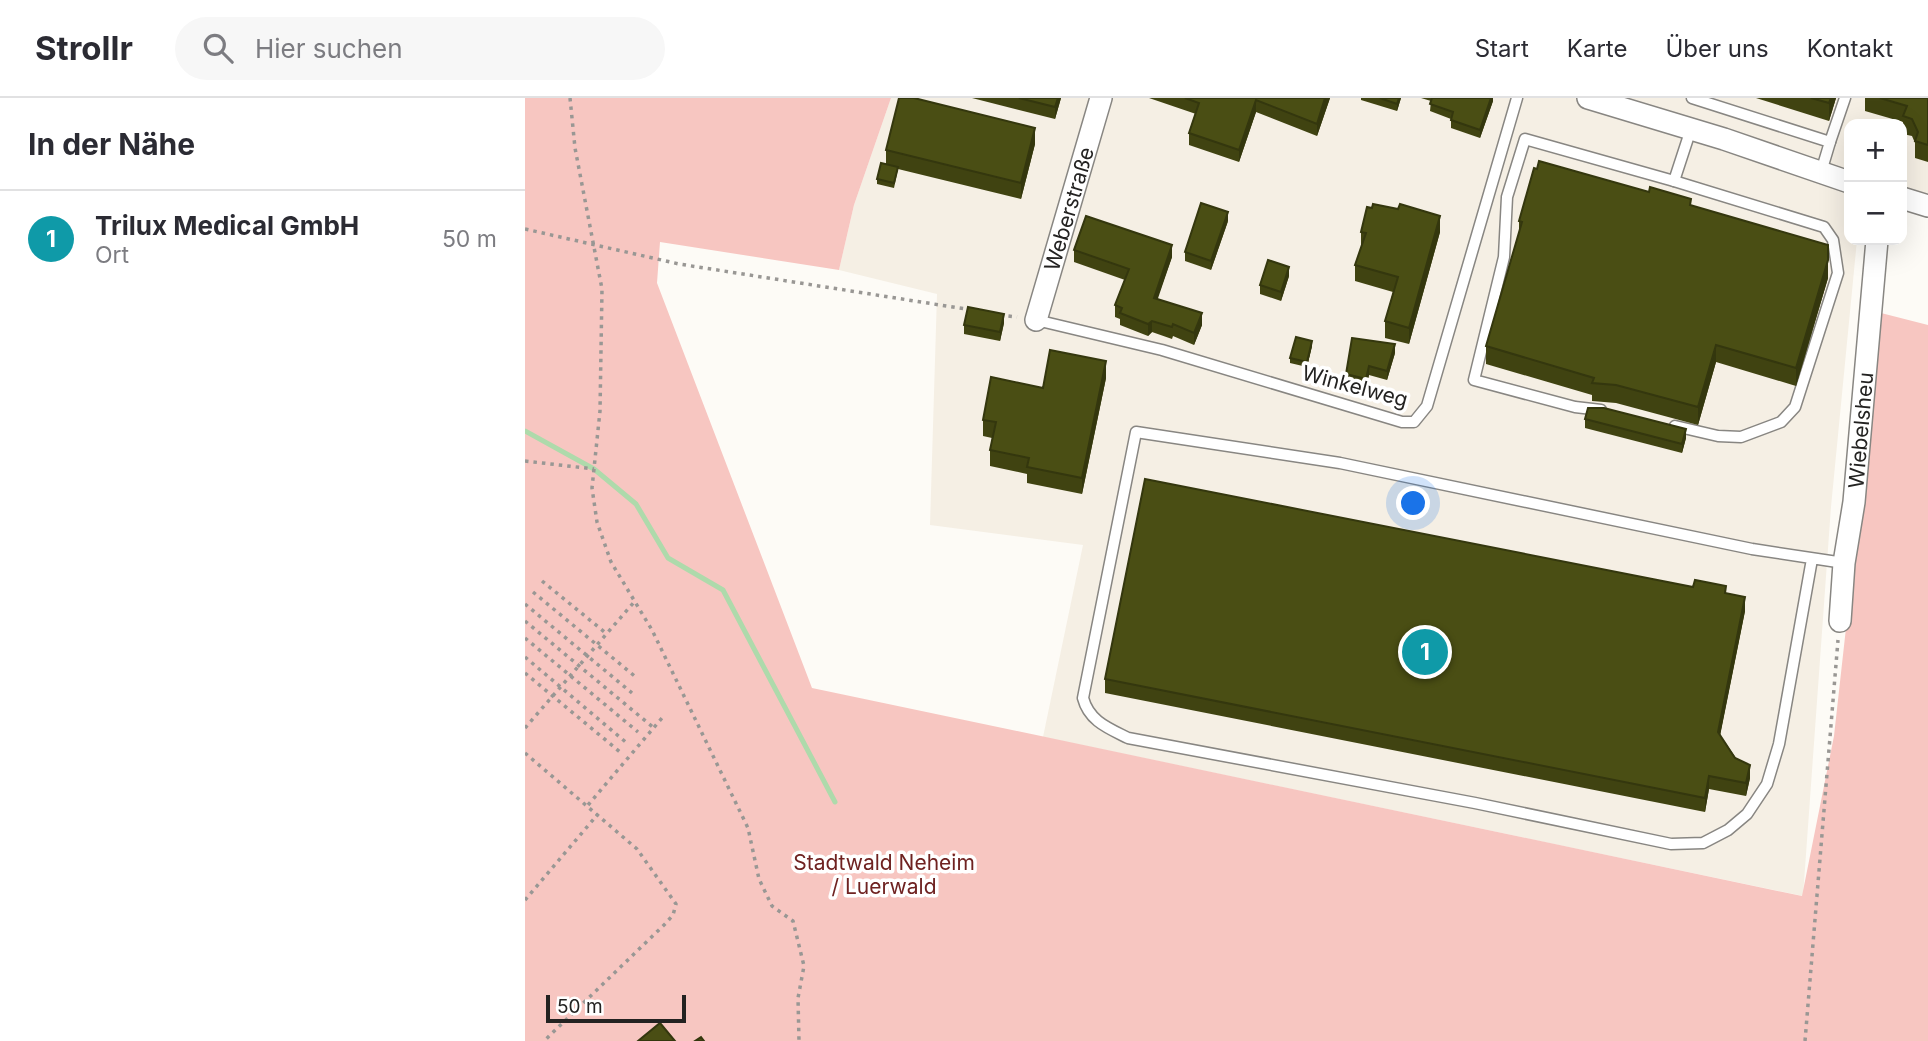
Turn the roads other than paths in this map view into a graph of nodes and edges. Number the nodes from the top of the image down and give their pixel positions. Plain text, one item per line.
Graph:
1 (1101, 98) edge
2 (1517, 98) edge
3 (1588, 98) edge
4 (1692, 98) edge
5 (1845, 98) edge
6 (1691, 129) junction
7 (1830, 142) junction
8 (1821, 172) junction
9 (1844, 180) edge
10 (1674, 181) junction
11 (1907, 200) edge
12 (1928, 206) edge
13 (1877, 245) edge
14 (1036, 320) joint
15 (1611, 410) edge
16 (1662, 423) edge
17 (1812, 559) junction
18 (1844, 563) junction
19 (1840, 621) road end

1 - 14 street, Weberstraße
2 - 14 lane, Winkelweg
3 - 6 street
4 - 7 lane
5 - 7 lane
6 - 8 street
6 - 10 lane
7 - 8 lane
8 - 9 street
10 - 15 lane
10 - 16 lane
11 - 12 street
13 - 18 street, Wiebelsheu
17 - 17 lane
17 - 18 lane
18 - 19 street, Wiebelsheu

